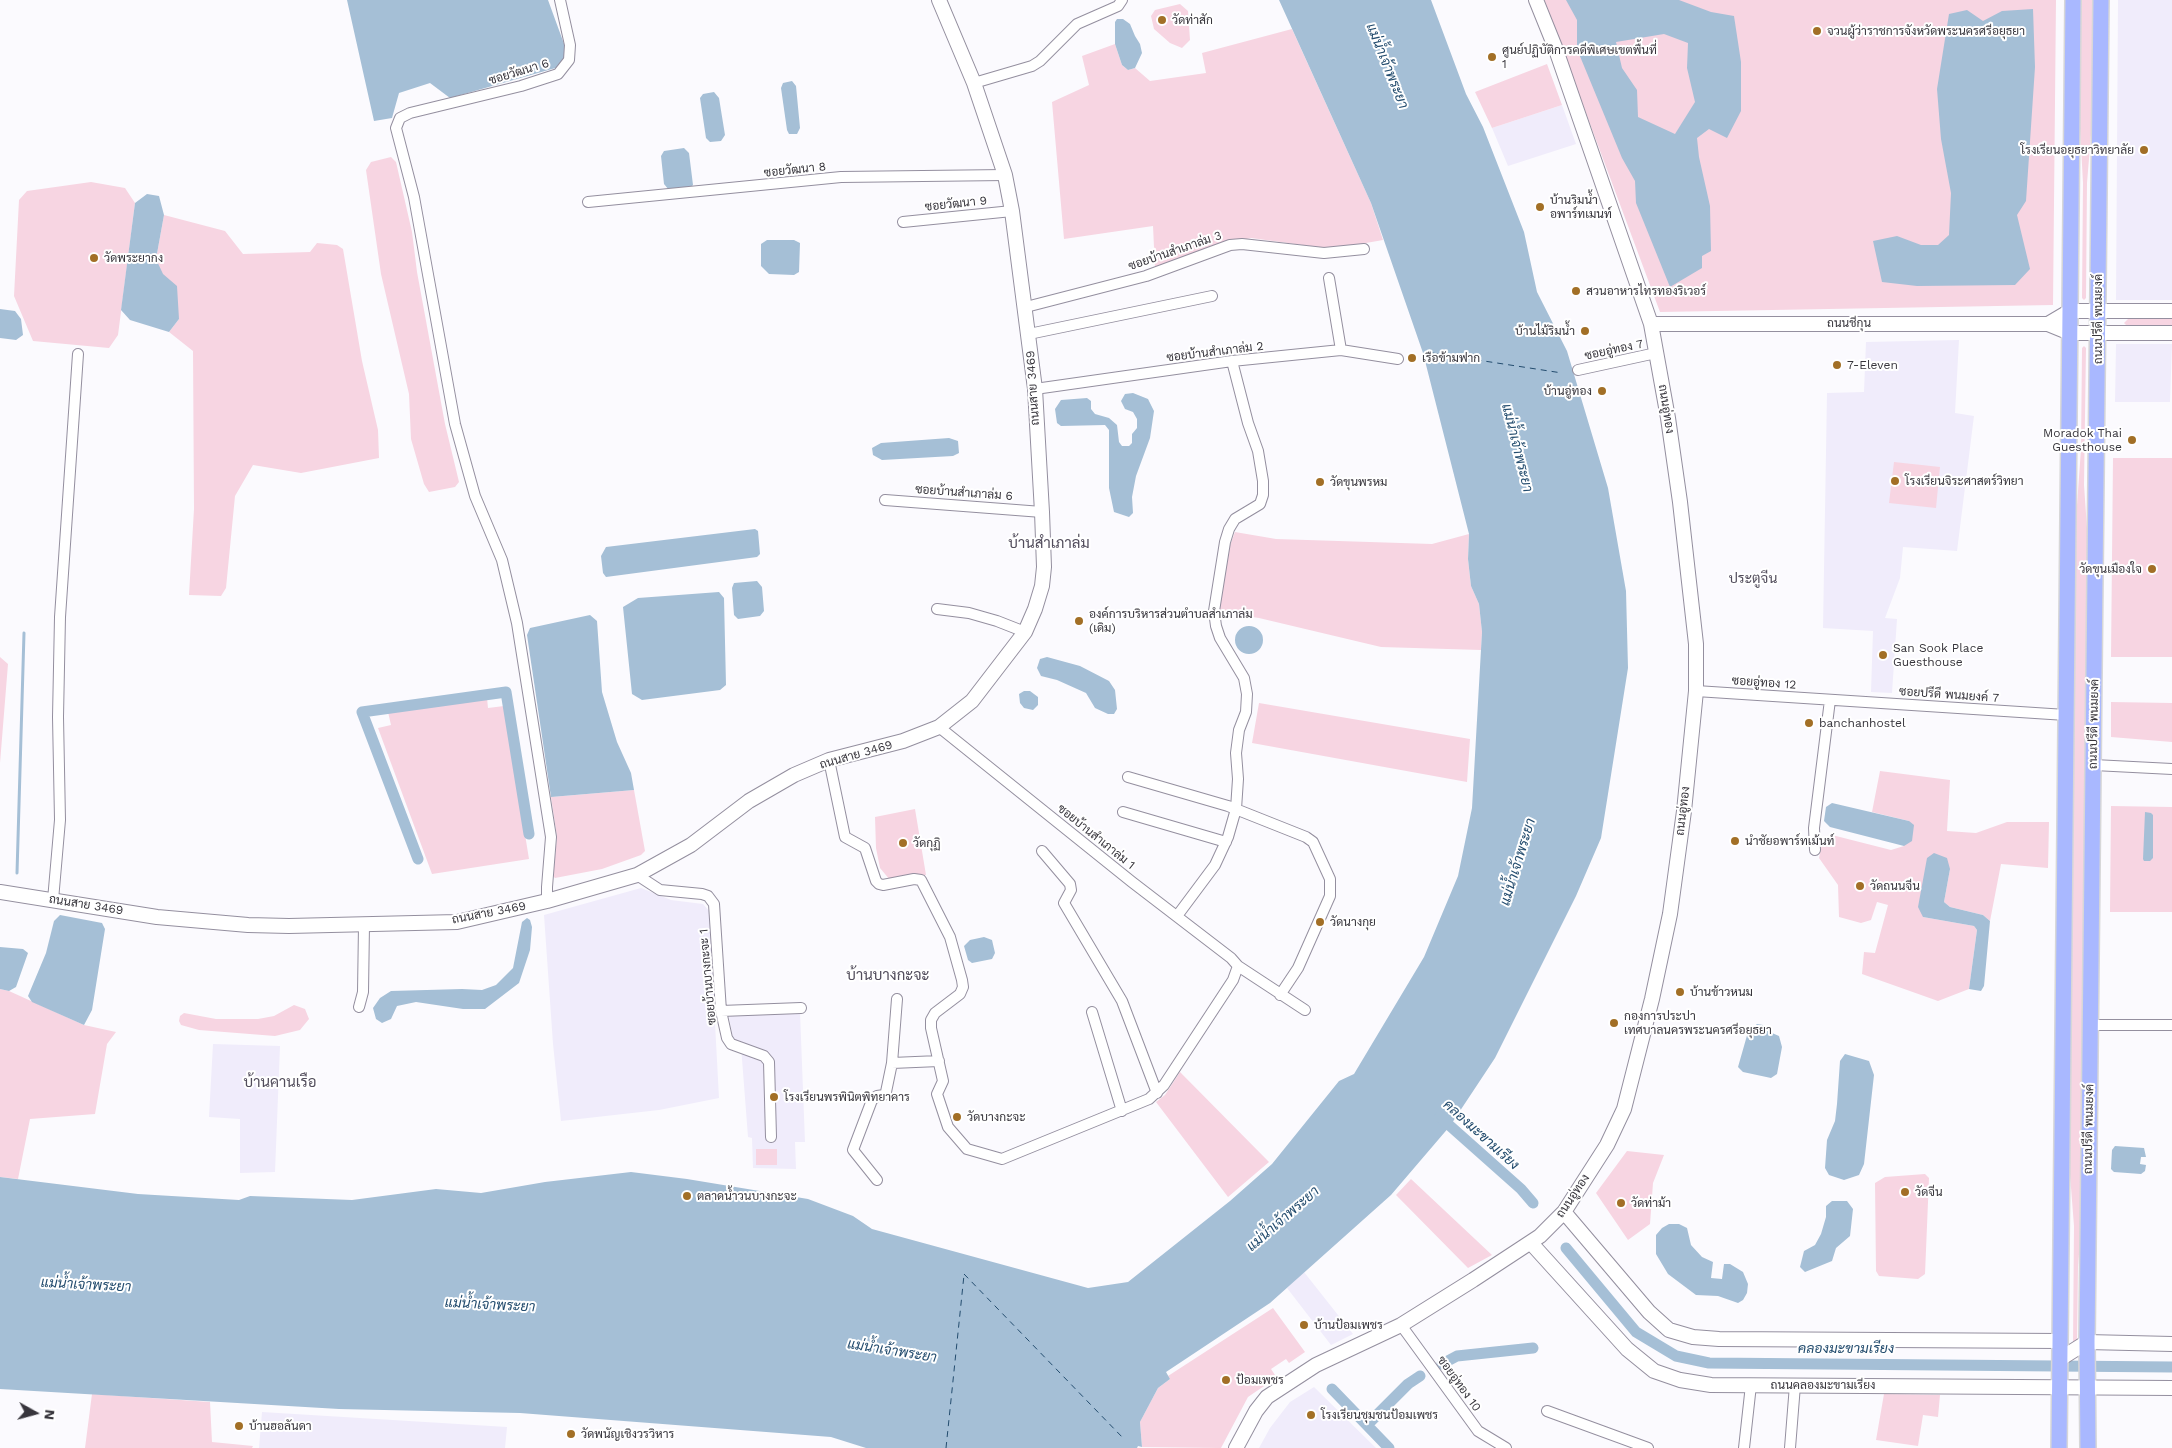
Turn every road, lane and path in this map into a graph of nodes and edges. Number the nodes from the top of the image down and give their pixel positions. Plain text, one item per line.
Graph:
1 (560, 0) edge
2 (938, 0) edge
3 (1122, 0) edge
4 (1536, 0) edge
5 (2073, 0) edge
6 (2101, 0) edge
7 (974, 83) junction
8 (1005, 175) junction
9 (588, 202) dead end
10 (1012, 211) junction
11 (903, 222) dead end
12 (1364, 249) dead end
13 (1330, 278) dead end
14 (1212, 296) dead end
15 (1026, 307) junction
16 (2070, 311) junction
17 (2098, 311) junction
18 (2172, 311) edge
19 (1651, 324) junction
20 (2048, 324) junction
21 (2070, 333) junction
22 (2098, 333) junction
23 (2172, 333) edge
24 (1029, 334) junction
25 (1341, 350) junction
26 (78, 354) dead end
27 (1656, 354) junction
28 (1398, 359) dead end
29 (1232, 361) junction
30 (1578, 370) dead end
31 (1035, 389) junction
32 (884, 500) dead end
33 (1042, 512) junction
34 (937, 609) dead end
35 (1025, 632) junction
36 (1696, 691) junction
37 (1830, 700) junction
38 (2066, 715) junction
39 (939, 727) junction
40 (829, 760) junction
41 (2094, 765) junction
42 (2172, 769) edge
43 (1128, 778) dead end
44 (1236, 809) junction
45 (1123, 812) dead end
46 (1226, 842) junction
47 (1815, 850) dead end
48 (1042, 851) dead end
49 (637, 875) junction
50 (0, 892) edge
51 (53, 900) junction
52 (547, 901) junction
53 (1176, 916) junction
54 (364, 925) junction
55 (1238, 966) junction
56 (1280, 995) junction
57 (897, 999) dead end
58 (360, 1007) dead end
59 (802, 1008) dead end
60 (1305, 1010) dead end
61 (721, 1011) junction
62 (1092, 1012) dead end
63 (2090, 1025) junction
64 (2172, 1025) edge
65 (938, 1061) junction
66 (892, 1062) junction
67 (1157, 1093) junction
68 (1122, 1111) junction
69 (771, 1137) dead end
70 (876, 1180) dead end
71 (1564, 1212) junction
72 (1531, 1243) junction
73 (1401, 1324) junction
74 (2172, 1344) edge
75 (2087, 1348) junction
76 (2063, 1351) junction
77 (2060, 1383) junction
78 (2087, 1383) junction
79 (1751, 1385) junction
80 (1795, 1385) junction
81 (2172, 1388) edge
82 (1547, 1411) dead end
83 (1236, 1448) edge
84 (1506, 1448) edge
85 (1648, 1448) edge
86 (1744, 1448) edge
87 (1790, 1448) edge
88 (2059, 1448) edge
89 (2088, 1448) edge

1 - 52 street, ซอยวัฒนา 6
2 - 7 street, ถนนสาย 3469
3 - 7 street
4 - 19 street, ถนนอู่ทอง
5 - 16 main road
6 - 17 main road, ถนนปรีดี พนมยงค์
7 - 8 street, ถนนสาย 3469
8 - 9 street, ซอยวัฒนา 8
8 - 10 street, ถนนสาย 3469
10 - 11 street, ซอยวัฒนา 9
10 - 15 street, ถนนสาย 3469
12 - 15 street, ซอยบ้านสำเภาล่ม 3
13 - 25 street
14 - 24 street
15 - 24 street, ถนนสาย 3469
16 - 17 street
16 - 20 street
16 - 21 main road
17 - 18 street
17 - 22 main road, ถนนปรีดี พนมยงค์
19 - 20 street, ถนนชีกุน
19 - 27 street, ถนนอู่ทอง
20 - 21 street, ถนนชีกุน
21 - 22 street, ถนนชีกุน
21 - 38 main road
22 - 23 street, ถนนชีกุน
22 - 41 main road, ถนนปรีดี พนมยงค์
24 - 31 street, ถนนสาย 3469
25 - 28 street, ซอยบ้านสำเภาล่ม 2
25 - 29 street, ซอยบ้านสำเภาล่ม 2
26 - 51 street
27 - 30 street, ซอยอู่ทอง 7
27 - 36 street, ถนนอู่ทอง
29 - 31 street, ซอยบ้านสำเภาล่ม 2
29 - 44 street
31 - 33 street, ถนนสาย 3469
32 - 33 street, ซอยบ้านสำเภาล่ม 6
33 - 35 street, ถนนสาย 3469
34 - 35 street
35 - 39 street, ถนนสาย 3469
36 - 37 street, ซอยอู่ทอง 12
36 - 71 street, ถนนอู่ทอง
37 - 38 street, ซอยปรีดี พนมยงค์ 7
37 - 47 street
38 - 76 main road
39 - 40 street, ถนนสาย 3469
39 - 53 street, ซอยบ้านสำเภาล่ม 1
40 - 49 street, ถนนสาย 3469
40 - 65 street
41 - 42 street
41 - 63 main road, ถนนปรีดี พนมยงค์
43 - 44 street
44 - 46 street
44 - 56 street
45 - 46 street
46 - 53 street
48 - 67 street
49 - 52 street, ถนนสาย 3469
49 - 61 street, ซอยบ้านบางกะจะ 1
50 - 51 street, ถนนสาย 3469
51 - 54 street, ถนนสาย 3469
52 - 54 street, ถนนสาย 3469
53 - 55 street, ซอยบ้านสำเภาล่ม 1
54 - 58 street
55 - 56 street, ซอยบ้านสำเภาล่ม 1
55 - 67 street
56 - 60 street, ซอยบ้านสำเภาล่ม 1
57 - 66 street
59 - 61 street
61 - 69 street, ซอยบ้านบางกะจะ 1
62 - 68 street
63 - 64 street
63 - 75 main road, ถนนปรีดี พนมยงค์
65 - 66 street
65 - 68 street
66 - 70 street
67 - 68 street
71 - 72 street, ถนนอู่ทอง
71 - 76 street
72 - 73 street, ถนนอู่ทอง
72 - 79 street, ถนนคลองมะขามเรียง
73 - 83 street, ถนนอู่ทอง
73 - 84 street, ซอยอู่ทอง 10
74 - 75 street
75 - 76 street
75 - 78 main road, ถนนปรีดี พนมยงค์
76 - 77 main road
77 - 78 street, ถนนคลองมะขามเรียง
77 - 80 street, ถนนคลองมะขามเรียง
77 - 88 main road
78 - 81 street, ถนนคลองมะขามเรียง
78 - 89 main road, ถนนปรีดี พนมยงค์
79 - 80 street, ถนนคลองมะขามเรียง
79 - 86 street
80 - 87 street
82 - 85 street

